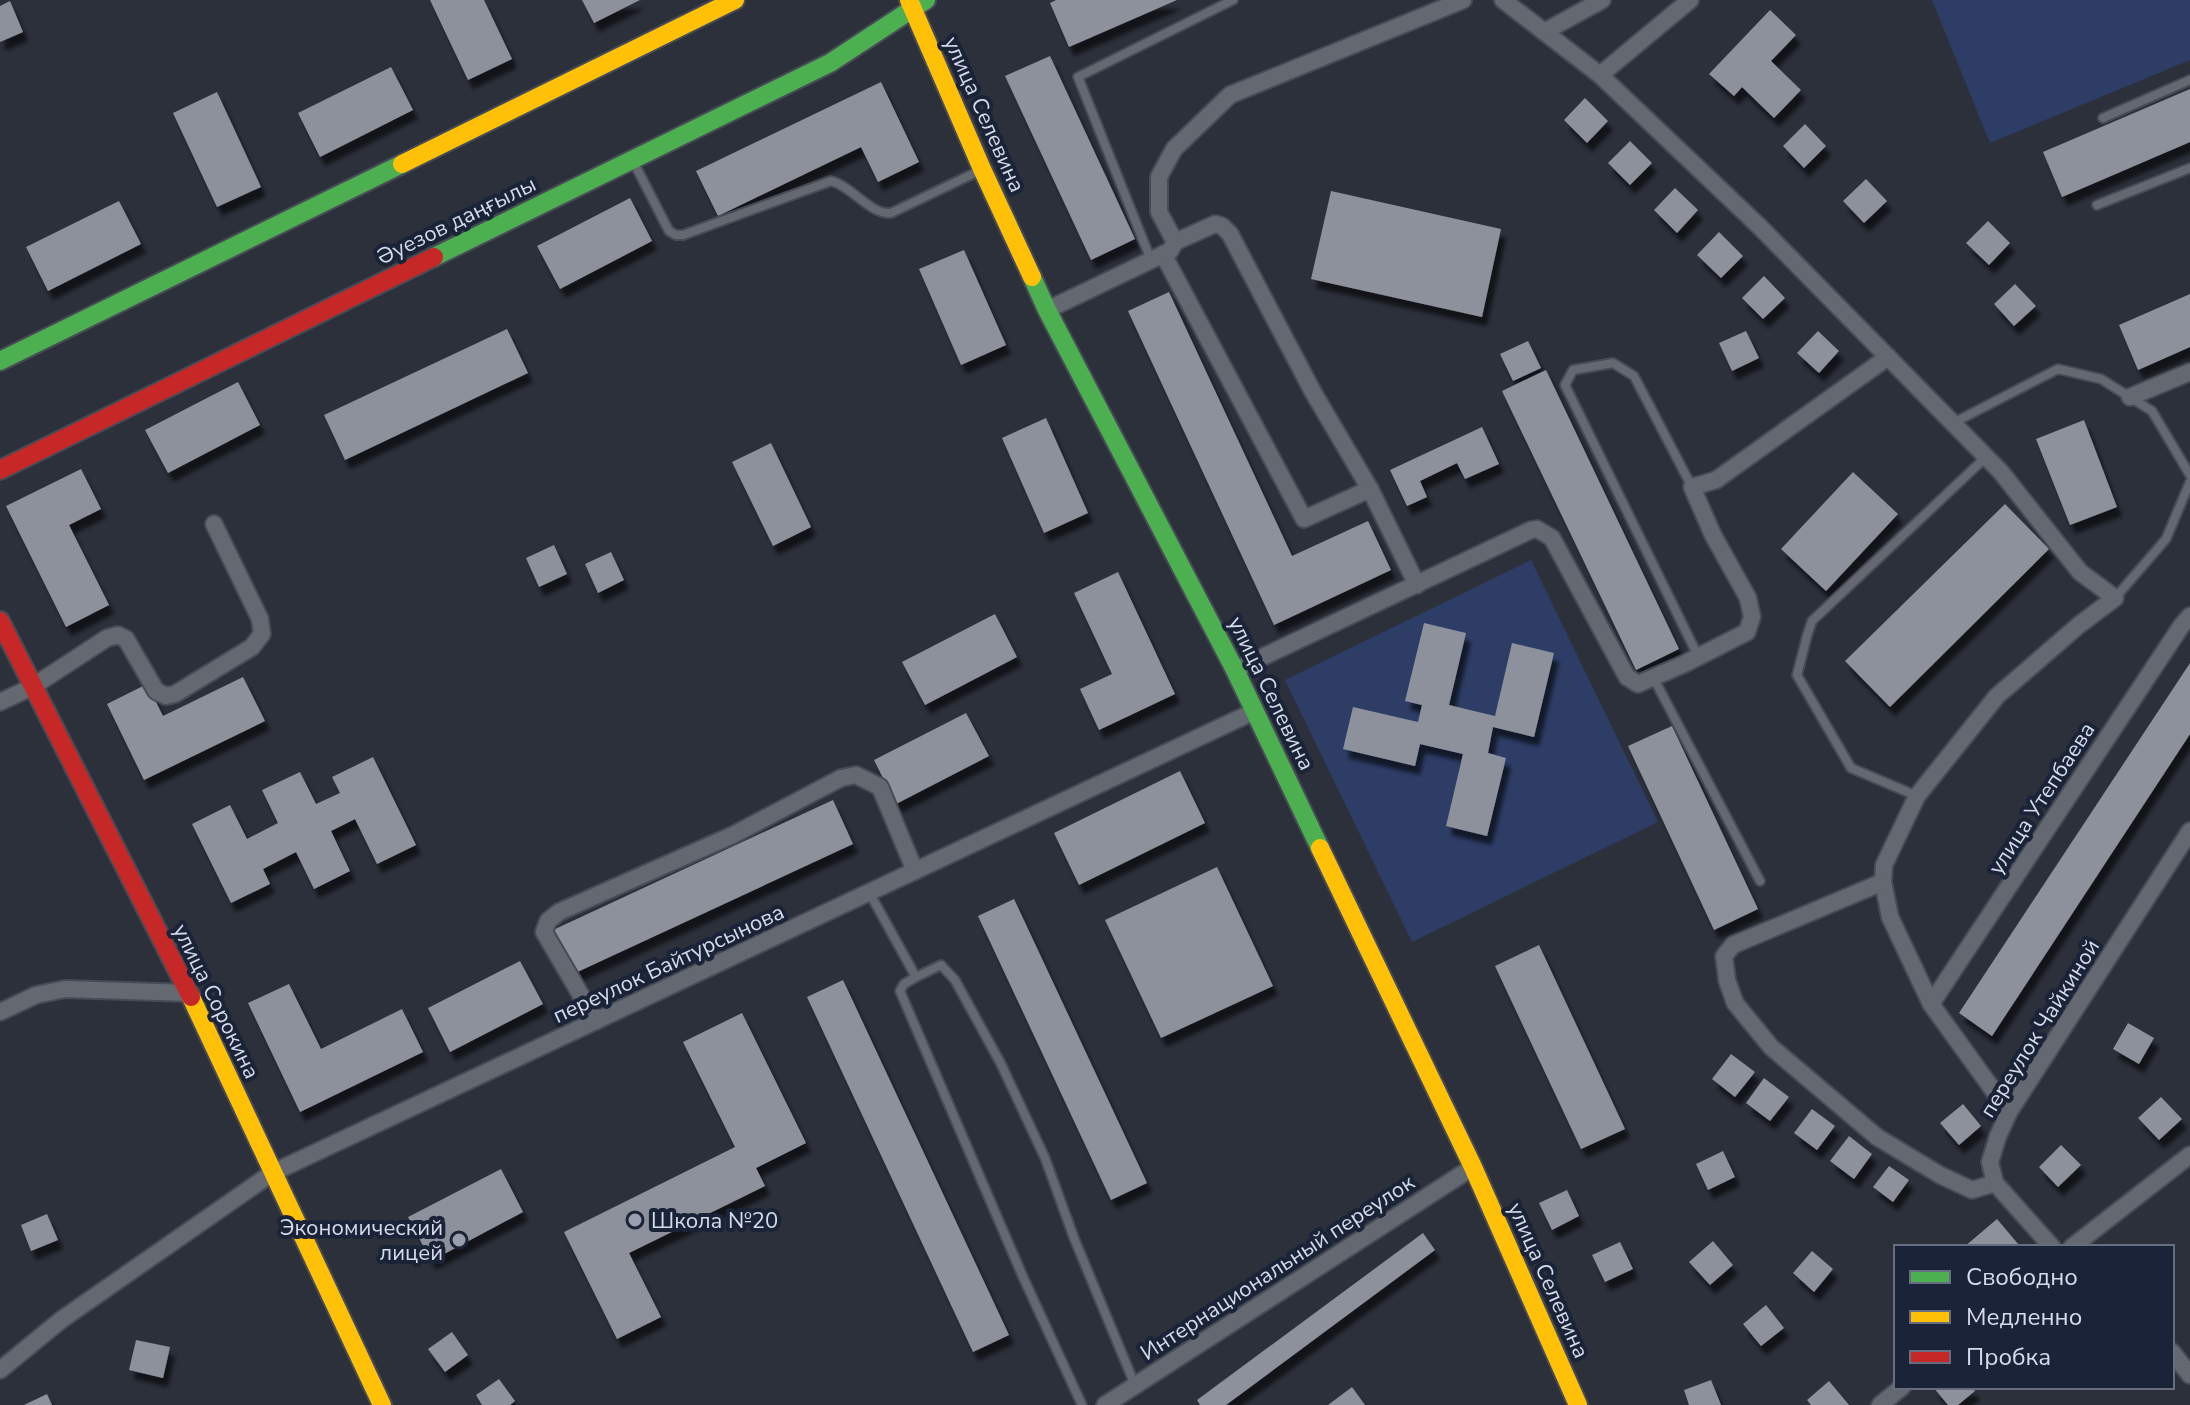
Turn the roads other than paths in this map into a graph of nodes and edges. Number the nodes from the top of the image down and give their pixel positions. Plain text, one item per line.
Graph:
1 (735, 0) edge
2 (1233, 0) edge
3 (1463, 0) edge
4 (1503, 0) edge
5 (1602, 0) edge
6 (1690, 0) edge
7 (916, 3) edge
8 (1544, 32) junction
9 (1600, 75) junction
10 (2190, 80) edge
11 (2103, 118) dead end
12 (633, 160) junction
13 (2190, 168) edge
14 (982, 169) junction
15 (2097, 205) dead end
16 (1175, 242) junction
17 (1157, 257) junction
18 (1047, 310) junction
19 (1888, 357) junction
20 (0, 361) edge
21 (2190, 372) edge
22 (2130, 397) junction
23 (1953, 423) junction
24 (1986, 456) junction
25 (0, 470) edge
26 (2190, 475) edge
27 (2190, 482) edge
28 (1692, 487) junction
29 (1370, 489) junction
30 (214, 524) dead end
31 (1417, 585) junction
32 (2115, 598) junction
33 (2190, 616) edge
34 (0, 621) edge
35 (1698, 656) junction
36 (1235, 670) junction
37 (1653, 677) junction
38 (32, 687) junction
39 (0, 702) edge
40 (1255, 711) junction
41 (1917, 796) junction
42 (2190, 831) edge
43 (915, 871) junction
44 (1760, 881) dead end
45 (1883, 882) junction
46 (869, 892) junction
47 (916, 977) junction
48 (189, 993) junction
49 (1931, 1004) junction
50 (0, 1012) edge
51 (596, 1021) junction
52 (2009, 1112) junction
53 (2190, 1155) edge
54 (1473, 1167) junction
55 (272, 1173) junction
56 (1995, 1183) junction
57 (2050, 1245) edge
58 (2081, 1245) edge
59 (2174, 1355) edge
60 (0, 1370) edge
61 (2190, 1375) edge
62 (1135, 1385) junction
63 (1900, 1389) edge
64 (382, 1405) edge
65 (1082, 1405) edge
66 (1105, 1405) edge
67 (1578, 1405) edge
68 (1880, 1405) edge

1 - 20 street
2 - 17 lane
3 - 16 street
4 - 8 street
5 - 8 street
6 - 9 street
7 - 12 street, Әуезов даңғылы
7 - 14 street, улица Селевина
8 - 9 street
9 - 19 street
10 - 11 lane
12 - 14 lane
12 - 25 street, Әуезов даңғылы
13 - 15 lane
14 - 18 street, улица Селевина
16 - 17 street
16 - 29 street
17 - 18 street
17 - 29 street
18 - 36 street, улица Селевина
19 - 23 street
19 - 28 street
21 - 22 street
22 - 23 lane
22 - 26 lane
23 - 24 street
24 - 32 street
24 - 41 lane
27 - 32 lane
28 - 35 street
28 - 35 lane
29 - 31 street
30 - 38 street
31 - 36 street
31 - 37 street
32 - 41 street
33 - 49 street, улица Утепбаева
34 - 38 street, улица Сорокина
35 - 37 street
36 - 40 street, улица Селевина
37 - 44 lane
38 - 39 street
38 - 48 street, улица Сорокина
40 - 43 street, переулок Байтурсынова
40 - 54 street, улица Селевина
41 - 45 street
42 - 52 street, переулок Чайкиной
43 - 46 street, переулок Байтурсынова
43 - 51 street
45 - 49 street
45 - 56 street
46 - 47 lane
46 - 51 street, переулок Байтурсынова
47 - 62 lane
47 - 65 lane
48 - 50 street
48 - 55 street, улица Сорокина
49 - 52 street
51 - 55 street, переулок Байтурсынова
52 - 56 street, переулок Чайкиной
53 - 58 street
54 - 62 street, Интернациональный переулок
54 - 67 street, улица Селевина
55 - 60 street, переулок Байтурсынова
55 - 64 street, улица Сорокина
56 - 57 street
59 - 61 street
62 - 66 street, Интернациональный переулок
63 - 68 street

